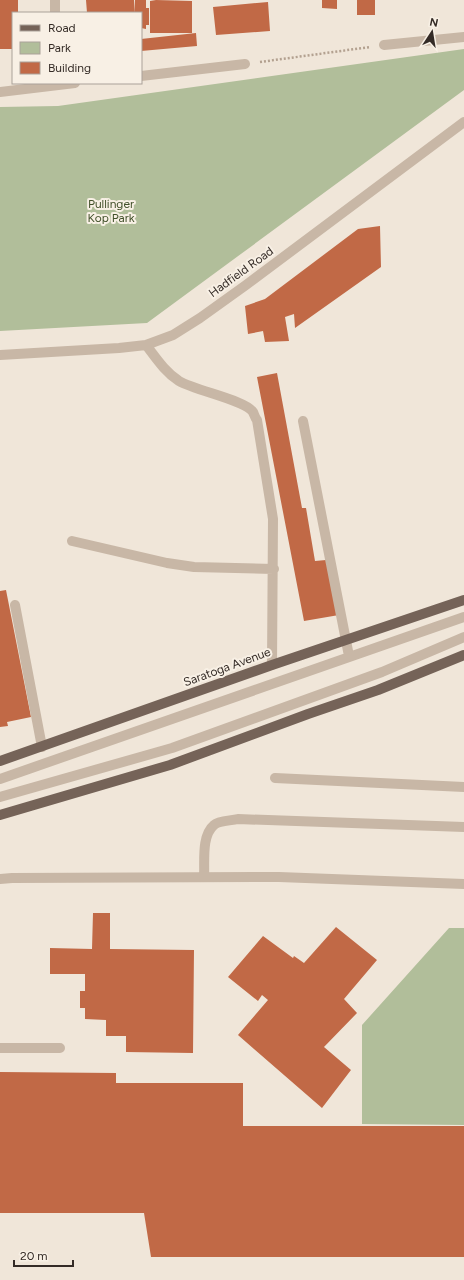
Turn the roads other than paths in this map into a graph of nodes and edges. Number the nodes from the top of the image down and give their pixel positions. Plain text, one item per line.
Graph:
1 (55, 0) edge
2 (55, 12) edge
3 (464, 37) edge
4 (384, 45) road end
5 (245, 64) road end
6 (142, 76) edge
7 (54, 84) edge
8 (0, 92) edge
9 (464, 122) edge
10 (146, 345) junction
11 (0, 355) edge
12 (303, 421) dead end
13 (72, 541) dead end
14 (274, 569) junction
15 (464, 600) edge
16 (15, 605) dead end
17 (464, 617) edge
18 (464, 637) edge
19 (346, 640) junction
20 (464, 655) edge
21 (349, 656) junction
22 (272, 665) junction
23 (42, 747) junction
24 (0, 762) edge
25 (275, 778) dead end
26 (0, 779) edge
27 (464, 787) edge
28 (0, 797) edge
29 (0, 814) edge
30 (464, 827) edge
31 (204, 877) junction
32 (0, 879) edge
33 (464, 884) edge
34 (0, 1048) edge
35 (60, 1048) dead end

1 - 2 street
3 - 4 street
5 - 6 street
7 - 8 street
9 - 10 street, Hadfield Road
10 - 11 street, Hadfield Road
10 - 14 street
12 - 19 street
13 - 14 street
14 - 22 street
15 - 19 main road, Saratoga Avenue
16 - 23 street
17 - 21 street
18 - 28 street
19 - 21 street
19 - 22 main road, Saratoga Avenue
20 - 29 main road
21 - 26 street
22 - 23 main road, Saratoga Avenue
23 - 24 main road, Saratoga Avenue
25 - 27 street
30 - 31 street
31 - 32 street
31 - 33 street
34 - 35 street

